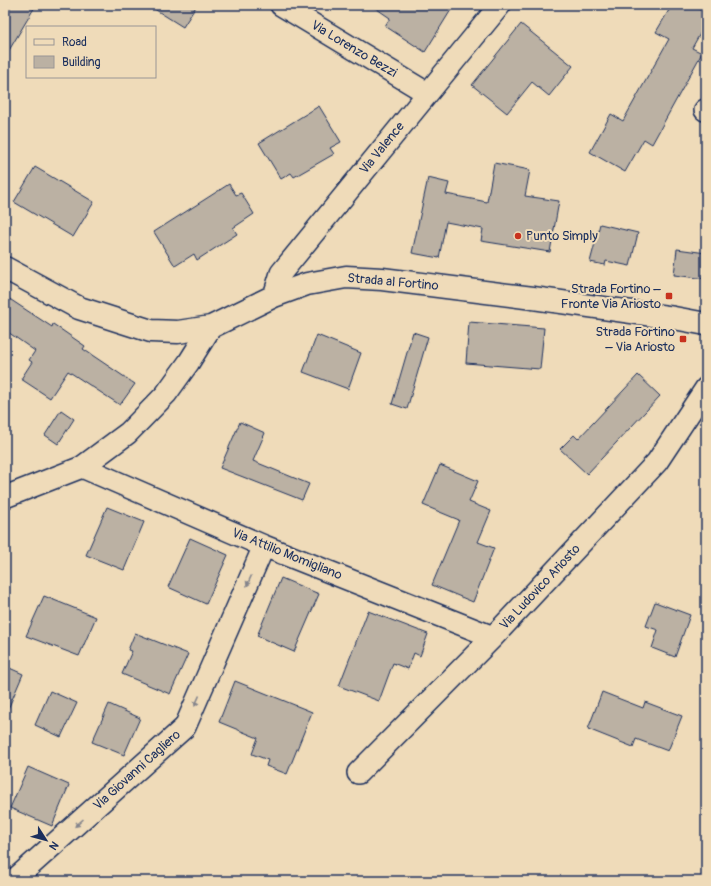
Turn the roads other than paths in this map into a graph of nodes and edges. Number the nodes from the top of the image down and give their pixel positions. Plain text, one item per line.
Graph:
1 (281, 5) edge
2 (500, 5) edge
3 (427, 93) junction
4 (5, 268) edge
5 (274, 296) junction
6 (706, 324) edge
7 (210, 326) junction
8 (706, 388) edge
9 (82, 467) junction
10 (5, 498) edge
11 (264, 546) junction
12 (493, 637) junction
13 (358, 773) dead end
14 (13, 881) edge

1 - 3 street, Via Lorenzo Bezzi
2 - 3 street, Via Valence
3 - 5 street, Via Valence
4 - 7 street, Strada al Fortino
5 - 6 street, Strada al Fortino
5 - 7 street, Strada al Fortino
7 - 9 street
8 - 12 street, Via Ludovico Ariosto
9 - 10 street
9 - 11 street, Via Attilio Momigliano
11 - 12 street, Via Attilio Momigliano
11 -> 14 street, Via Giovanni Cagliero
12 - 13 street, Via Ludovico Ariosto

